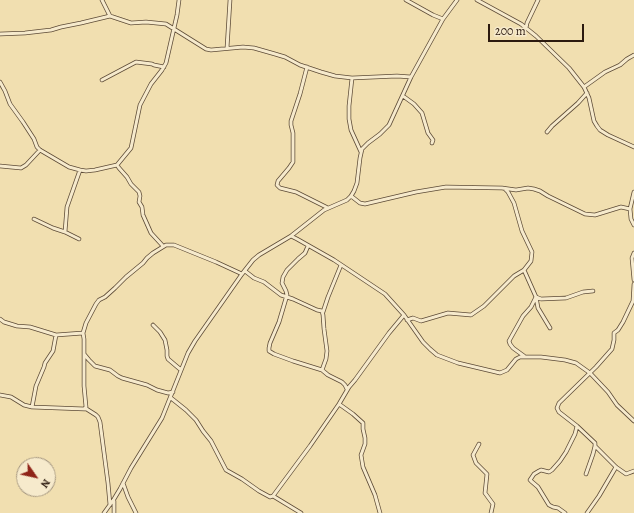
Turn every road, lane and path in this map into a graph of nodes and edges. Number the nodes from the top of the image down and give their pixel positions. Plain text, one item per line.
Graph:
1 (102, 0) edge
2 (178, 0) edge
3 (230, 0) edge
4 (406, 0) edge
5 (457, 0) edge
6 (477, 0) edge
7 (538, 0) edge
8 (110, 16) junction
9 (443, 19) junction
10 (526, 28) junction
11 (174, 30) junction
12 (0, 34) edge
13 (227, 48) junction
14 (634, 55) edge
15 (164, 67) junction
16 (307, 67) junction
17 (411, 76) junction
18 (352, 78) junction
19 (102, 80) dead end
20 (0, 82) edge
21 (584, 87) junction
22 (586, 93) junction
23 (403, 96) junction
24 (547, 132) dead end
25 (432, 143) dead end
26 (634, 147) edge
27 (40, 150) junction
28 (361, 152) junction
29 (117, 165) junction
30 (0, 166) edge
31 (80, 170) junction
32 (502, 188) junction
33 (634, 192) edge
34 (351, 196) junction
35 (328, 208) junction
36 (630, 209) junction
37 (34, 219) dead end
38 (634, 225) edge
39 (65, 232) junction
40 (291, 236) junction
41 (79, 239) dead end
42 (163, 246) junction
43 (308, 246) junction
44 (634, 253) edge
45 (341, 265) junction
46 (524, 270) junction
47 (243, 272) junction
48 (634, 280) edge
49 (634, 284) edge
50 (593, 291) dead end
51 (286, 296) junction
52 (536, 297) junction
53 (323, 312) junction
54 (404, 315) junction
55 (0, 319) edge
56 (407, 320) junction
57 (153, 325) dead end
58 (550, 328) dead end
59 (83, 333) junction
60 (56, 335) junction
61 (84, 354) junction
62 (524, 356) junction
63 (181, 370) junction
64 (322, 370) junction
65 (590, 373) junction
66 (347, 389) junction
67 (173, 392) junction
68 (0, 395) edge
69 (171, 398) junction
70 (339, 404) junction
71 (32, 407) junction
72 (85, 408) junction
73 (634, 422) edge
74 (577, 426) junction
75 (479, 444) dead end
76 (596, 446) junction
77 (616, 467) junction
78 (634, 472) edge
79 (586, 474) dead end
80 (124, 483) junction
81 (273, 496) junction
82 (114, 499) junction
83 (110, 506) junction
84 (104, 513) edge
85 (114, 513) edge
86 (136, 513) edge
87 (301, 513) edge
88 (380, 513) edge
89 (491, 513) edge
90 (565, 513) edge
91 (587, 513) edge

1 - 8 street
2 - 11 street
3 - 13 street
4 - 9 street
5 - 9 street
6 - 10 street
7 - 10 street
8 - 11 street
8 - 12 street
9 - 17 street
10 - 21 street
11 - 13 street
11 - 15 street
13 - 16 street
14 - 21 street
15 - 19 street
15 - 29 street
16 - 18 street
16 - 35 street
17 - 18 street
17 - 23 street
18 - 28 street
20 - 27 street
21 - 22 street
22 - 24 street
22 - 26 street
23 - 25 street
23 - 28 street
27 - 30 street
27 - 31 street
28 - 34 street
29 - 31 street
29 - 42 street
31 - 39 street
32 - 34 street
32 - 36 street
32 - 46 street
33 - 36 street
34 - 35 street
35 - 40 street
36 - 38 street
37 - 39 street
39 - 41 street
40 - 43 street
40 - 47 street
42 - 47 street
42 - 59 street
43 - 45 street
43 - 51 street
44 - 48 street
45 - 53 street
45 - 54 street
46 - 52 street
46 - 56 street
47 - 51 street
47 - 63 street
49 - 65 street
50 - 52 street
51 - 53 street
51 - 64 street
52 - 58 street
52 - 62 street
53 - 64 street
54 - 56 street
54 - 66 street
55 - 60 street
56 - 62 street
57 - 63 street
59 - 60 street
59 - 61 street
60 - 71 street
61 - 67 street
61 - 72 street
62 - 65 street
63 - 67 street
64 - 66 street
65 - 73 street
65 - 74 street
66 - 70 street
67 - 69 street
68 - 71 street
69 - 80 street
69 - 81 street
70 - 81 street
70 - 88 street
71 - 72 street
72 - 83 street
74 - 76 street
74 - 90 street
75 - 89 street
76 - 77 street
76 - 79 street
77 - 78 street
77 - 91 street
80 - 82 street
80 - 86 street
81 - 87 street
82 - 83 street
82 - 85 street
83 - 84 street

